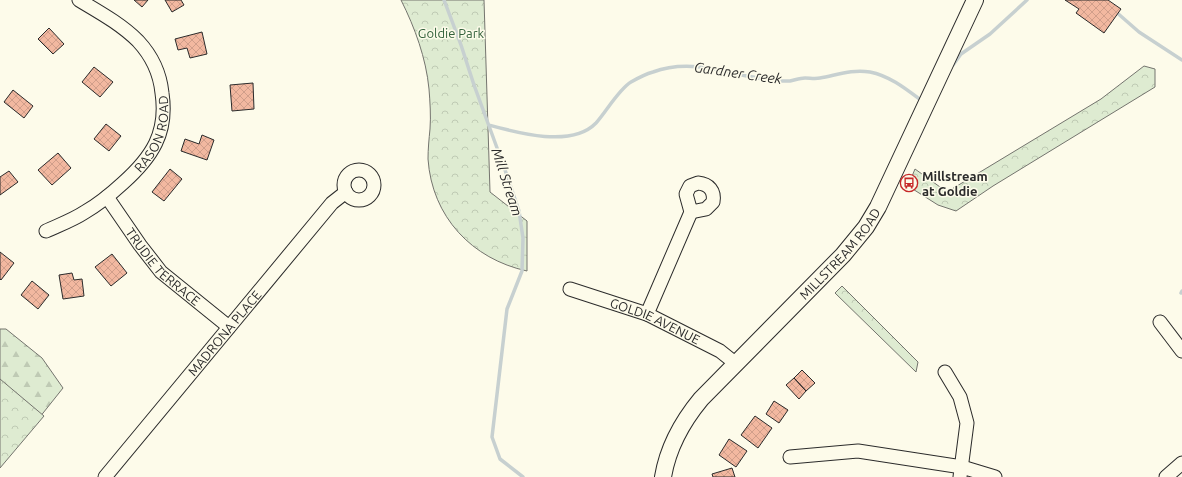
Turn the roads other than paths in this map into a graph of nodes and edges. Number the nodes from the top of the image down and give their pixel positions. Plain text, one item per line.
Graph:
1 (79, 0) edge
2 (975, 0) edge
3 (346, 192) dead end
4 (107, 197) junction
5 (691, 212) dead end
6 (46, 230) dead end
7 (570, 289) dead end
8 (647, 314) junction
9 (1160, 322) dead end
10 (229, 328) junction
11 (1182, 351) edge
12 (735, 364) junction
13 (945, 372) dead end
14 (790, 457) dead end
15 (1182, 463) edge
16 (961, 472) edge
17 (105, 477) edge
18 (663, 477) edge
19 (995, 477) edge
20 (1166, 477) edge

1 - 4 street, RASON ROAD
2 - 12 main road, MILLSTREAM ROAD
3 - 10 street, MADRONA PLACE
4 - 6 street, RASON ROAD
4 - 10 street, TRUDIE TERRACE
5 - 8 street
7 - 8 street, GOLDIE AVENUE
8 - 12 street, GOLDIE AVENUE
9 - 11 street
10 - 17 street, MADRONA PLACE
12 - 18 main road, MILLSTREAM ROAD
13 - 16 street
14 - 16 street
15 - 20 street
16 - 19 street

